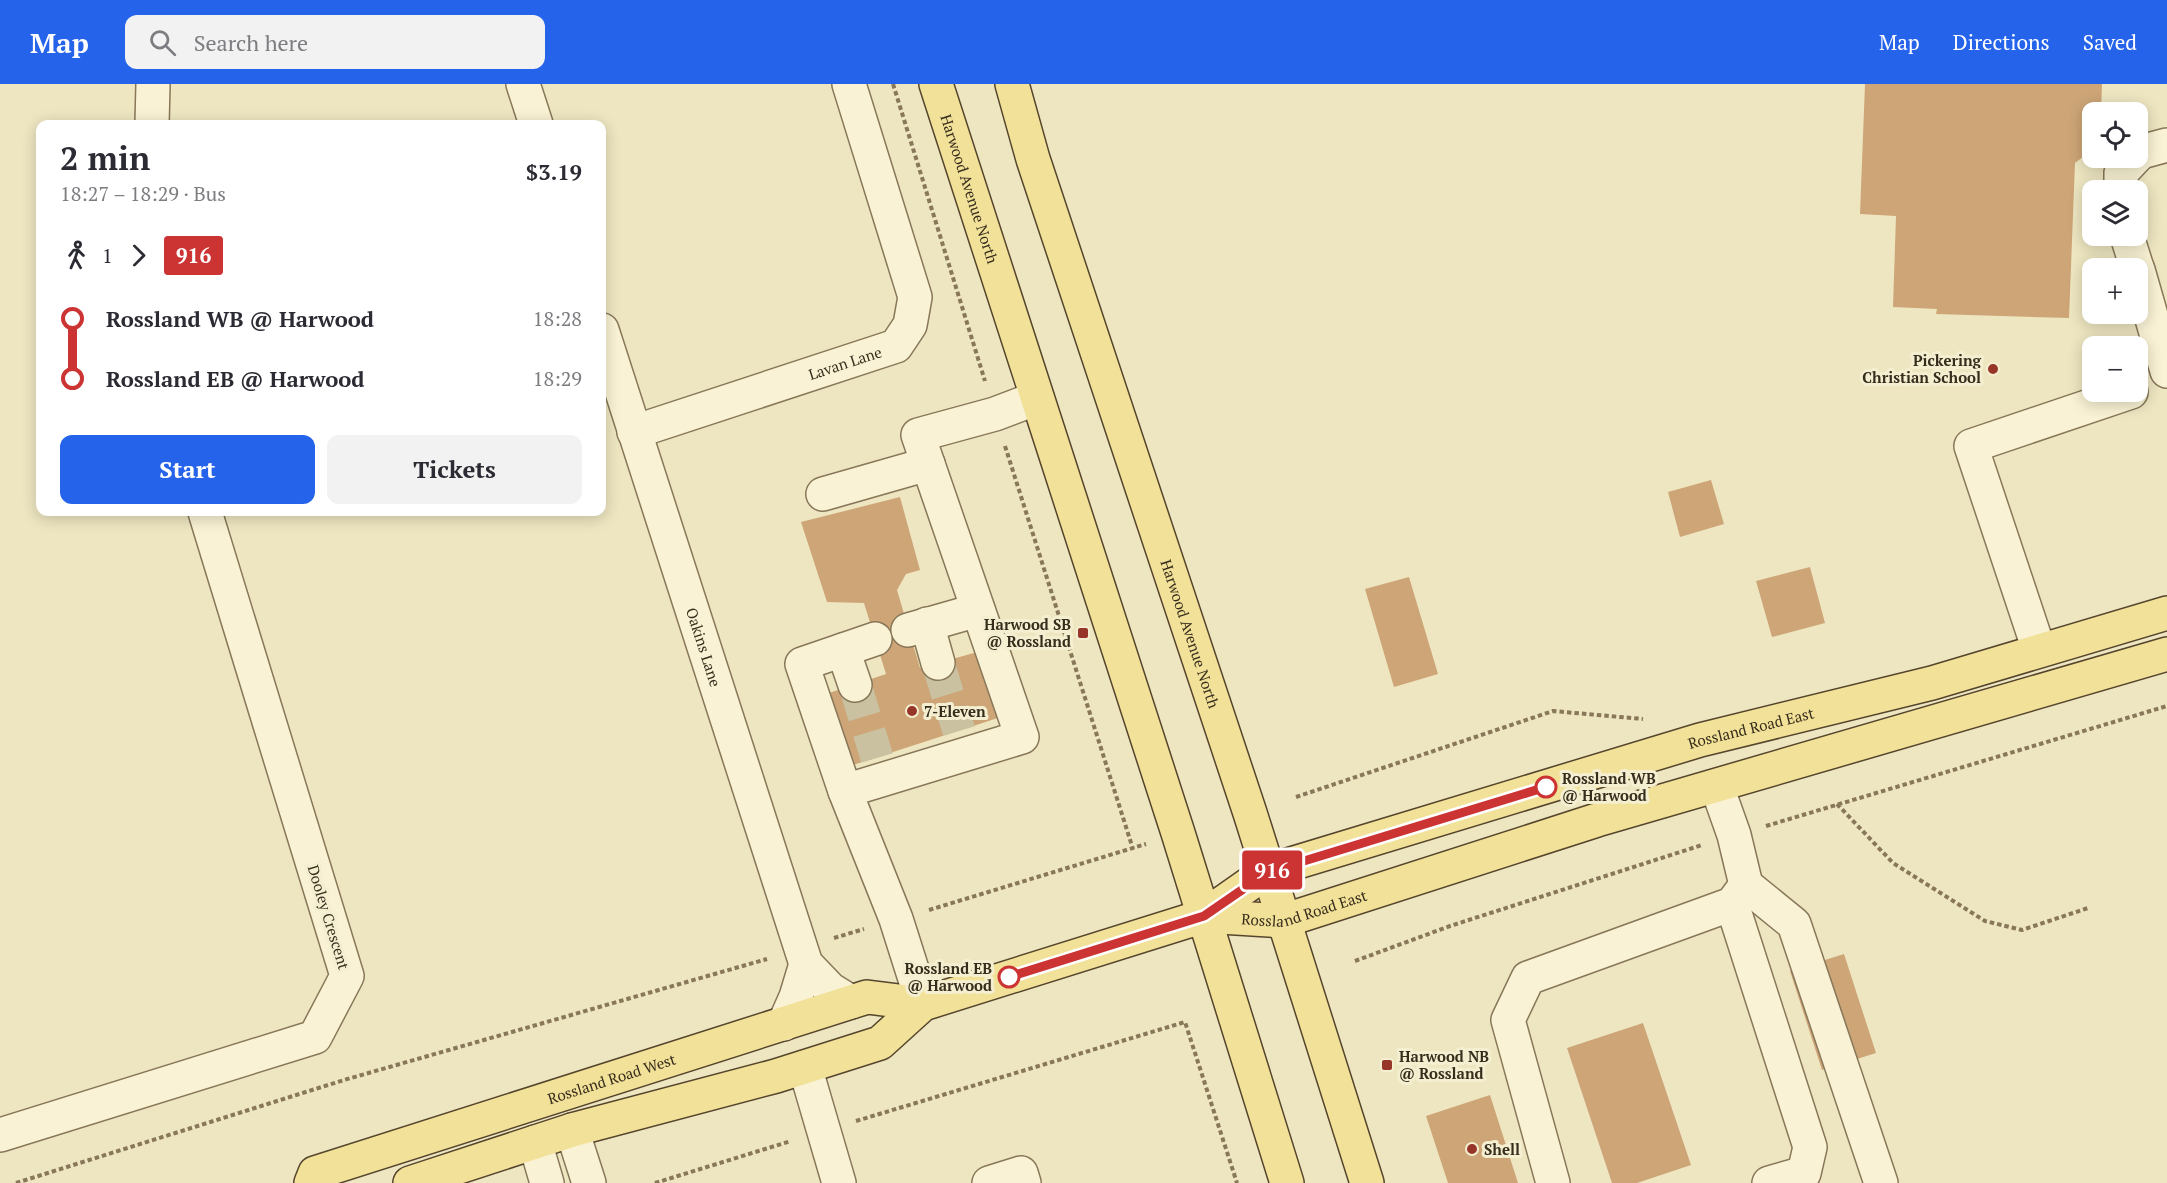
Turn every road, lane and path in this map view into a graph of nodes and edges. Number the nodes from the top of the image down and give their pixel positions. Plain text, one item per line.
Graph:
1 (153, 84) edge
2 (524, 84) edge
3 (849, 84) edge
4 (893, 84) edge
5 (936, 84) edge
6 (1012, 84) edge
7 (152, 120) edge
8 (535, 120) edge
9 (2167, 145) edge
10 (2148, 152) edge
11 (2148, 306) edge
12 (606, 343) edge
13 (2167, 371) edge
14 (2167, 379) edge
15 (2148, 386) edge
16 (1037, 398) junction
17 (2101, 402) edge
18 (994, 414) junction
19 (634, 432) junction
20 (928, 464) junction
21 (823, 494) dead end
22 (207, 516) edge
23 (978, 610) junction
24 (2167, 613) edge
25 (875, 639) dead end
26 (843, 650) junction
27 (2038, 650) junction
28 (2167, 654) edge
29 (938, 663) tunnel mouth
30 (855, 685) tunnel mouth
31 (1717, 787) junction
32 (845, 791) junction
33 (1838, 804) dead end
34 (1178, 833) junction
35 (1132, 849) junction
36 (1268, 872) junction
37 (1739, 895) junction
38 (2088, 908) dead end
39 (1204, 916) junction
40 (896, 919) junction
41 (1283, 921) junction
42 (804, 956) junction
43 (851, 1002) junction
44 (923, 1004) junction
45 (784, 1023) junction
46 (805, 1067) junction
47 (572, 1130) junction
48 (823, 1131) junction
49 (0, 1135) edge
50 (534, 1142) junction
51 (16, 1183) edge
52 (312, 1183) edge
53 (410, 1183) edge
54 (547, 1183) edge
55 (589, 1183) edge
56 (655, 1183) edge
57 (839, 1183) edge
58 (989, 1183) edge
59 (1024, 1183) edge
60 (1237, 1183) edge
61 (1287, 1183) edge
62 (1367, 1183) edge
63 (1553, 1183) edge
64 (1769, 1183) edge
65 (1881, 1183) edge

1 - 7 street
2 - 8 street
3 - 19 street, Lavan Lane
4 - 18 path
5 - 16 main road, Harwood Avenue North
6 - 36 main road, Harwood Avenue North
9 - 10 street
11 - 13 street
12 - 19 street, Oakins Lane
14 - 15 street
16 - 18 street
16 - 34 main road, Harwood Avenue North
17 - 27 street
18 - 20 street
18 - 35 path
19 - 42 street, Oakins Lane
20 - 21 street
20 - 23 street
22 - 49 street, Dooley Crescent
23 - 29 street
23 - 32 street
24 - 27 main road, Rossland Road East
25 - 26 street
26 - 30 street
26 - 32 street
27 - 36 main road, Rossland Road East
28 - 31 main road, Rossland Road East
31 - 37 street
31 - 41 main road, Rossland Road East
32 - 40 street
33 - 38 path
34 - 35 path
34 - 39 main road, Harwood Avenue North
35 - 40 path
36 - 39 main road, Rossland Road East
36 - 41 main road, Harwood Avenue North
37 - 63 street
37 - 64 street
37 - 65 street
39 - 41 main road, Rossland Road East
39 - 44 main road, Rossland Road West
39 - 61 main road, Harwood Avenue North
40 - 42 path
40 - 44 street
41 - 62 main road, Harwood Avenue North
42 - 43 street, Oakins Lane
42 - 45 street
42 - 51 path
43 - 44 main road, Rossland Road West
43 - 45 main road, Rossland Road West
44 - 46 main road, Rossland Road West
45 - 52 main road, Rossland Road West
46 - 47 main road, Rossland Road West
46 - 48 street
47 - 50 main road, Rossland Road West
47 - 55 street
48 - 56 path
48 - 57 street
48 - 60 path
50 - 53 main road, Rossland Road West
50 - 54 street
58 - 59 street

